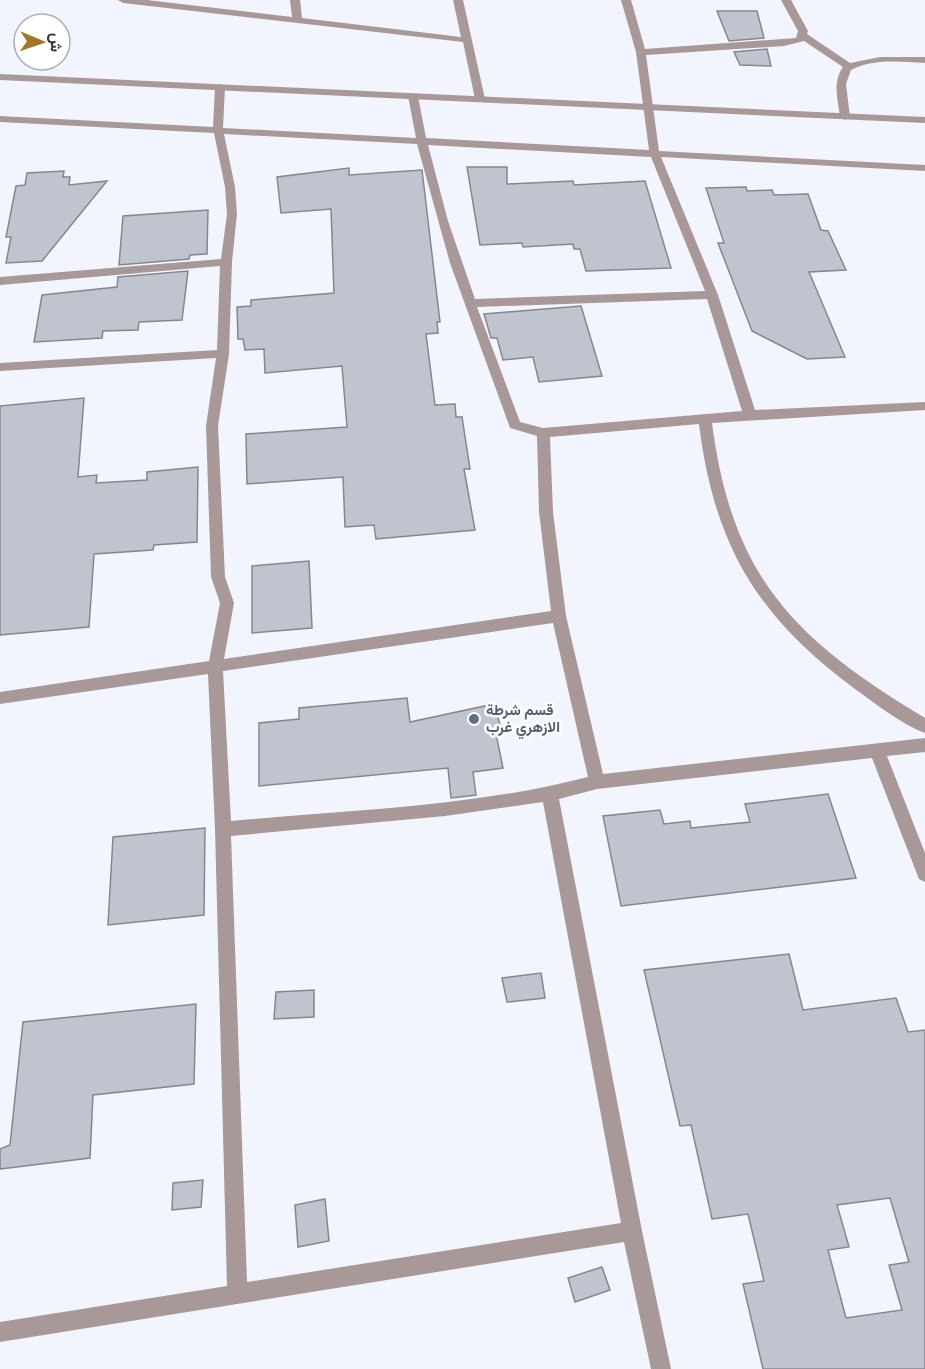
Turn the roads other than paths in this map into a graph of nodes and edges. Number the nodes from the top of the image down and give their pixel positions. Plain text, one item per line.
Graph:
1 (123, 0) edge
2 (296, 0) edge
3 (458, 0) edge
4 (626, 0) edge
5 (786, 0) edge
6 (297, 19) junction
7 (802, 36) junction
8 (467, 40) junction
9 (641, 52) junction
10 (925, 60) edge
11 (849, 66) junction
12 (0, 77) edge
13 (220, 87) junction
14 (413, 96) junction
15 (480, 99) junction
16 (647, 108) junction
17 (845, 117) junction
18 (0, 119) edge
19 (925, 120) edge
20 (218, 129) junction
21 (420, 140) junction
22 (654, 152) junction
23 (925, 168) edge
24 (226, 262) junction
25 (0, 281) edge
26 (712, 295) junction
27 (470, 303) junction
28 (223, 354) junction
29 (0, 367) edge
30 (925, 406) edge
31 (750, 415) junction
32 (705, 419) junction
33 (543, 433) junction
34 (559, 616) junction
35 (215, 667) junction
36 (0, 698) edge
37 (925, 726) edge
38 (925, 745) edge
39 (877, 750) junction
40 (597, 782) junction
41 (550, 794) junction
42 (223, 829) junction
43 (925, 874) edge
44 (632, 1231) junction
45 (237, 1293) junction
46 (0, 1332) edge
47 (661, 1369) edge

1 - 6 street
2 - 6 street
3 - 8 street
4 - 9 street
5 - 7 street
6 - 8 street
7 - 9 street
7 - 11 street
8 - 15 street
9 - 16 street
10 - 11 street
11 - 17 street
12 - 13 street
13 - 14 street
13 - 20 street
14 - 15 street
14 - 21 street
15 - 16 street
16 - 17 street
16 - 22 street
17 - 19 street
18 - 20 street
20 - 21 street
20 - 24 street
21 - 22 street
21 - 27 street
22 - 23 street
22 - 26 street
24 - 25 street
24 - 28 street
26 - 27 street
26 - 31 street
27 - 33 street
28 - 29 street
28 - 35 street
30 - 31 street
31 - 32 street
32 - 33 street
32 - 37 street
33 - 34 street
34 - 35 street
34 - 40 street
35 - 36 street
35 - 42 street
38 - 39 street
39 - 40 street
39 - 43 street
40 - 41 street
41 - 42 street
41 - 44 street
42 - 45 street
44 - 45 street
44 - 47 street
45 - 46 street

